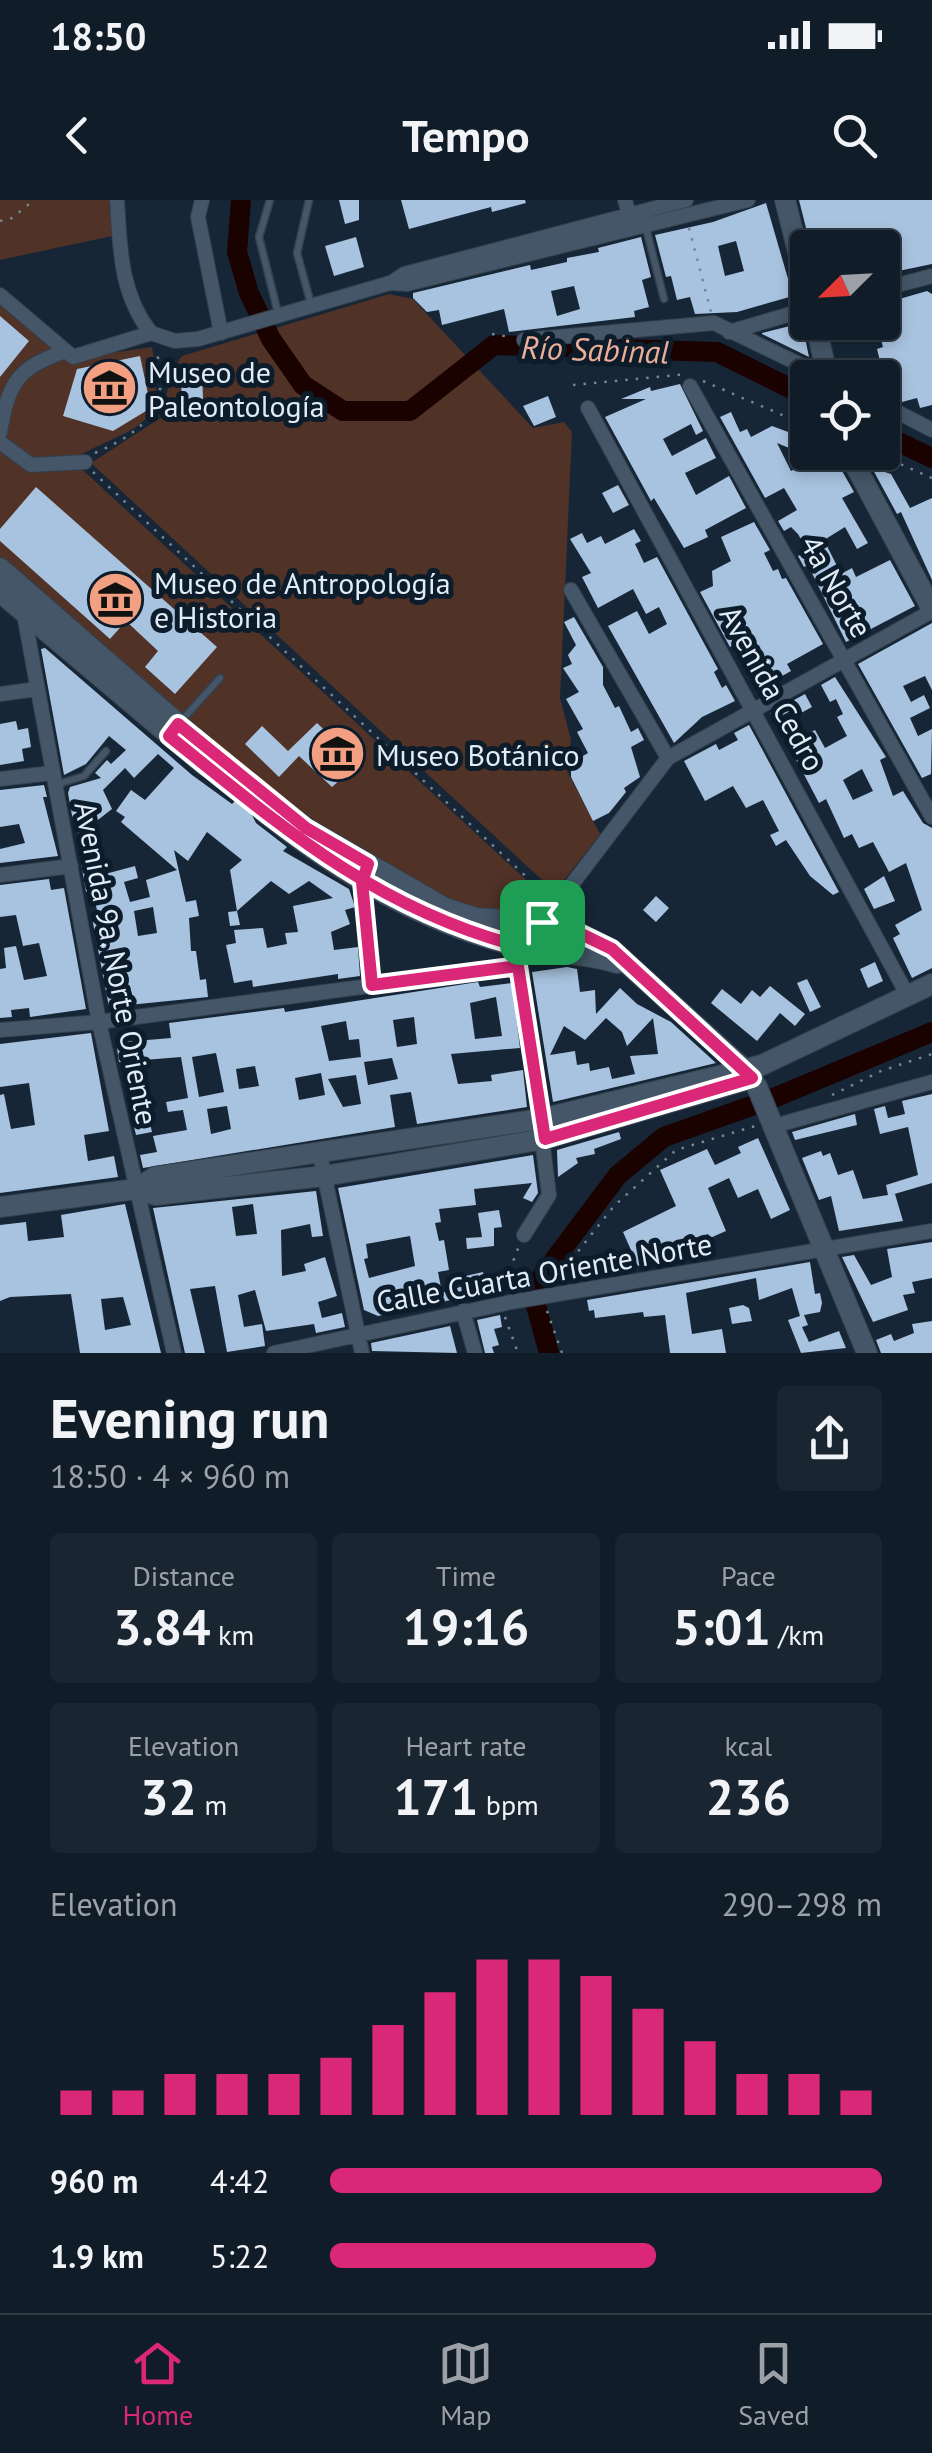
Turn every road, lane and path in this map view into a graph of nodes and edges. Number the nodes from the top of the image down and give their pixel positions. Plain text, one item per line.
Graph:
1 (34, 200) edge
2 (117, 200) edge
3 (202, 200) edge
4 (270, 200) edge
5 (309, 200) edge
6 (686, 200) edge
7 (748, 200) edge
8 (785, 200) edge
9 (627, 208) edge
10 (686, 216) junction
11 (0, 221) edge
12 (646, 227) junction
13 (792, 230) edge
14 (577, 237) junction
15 (932, 276) edge
16 (900, 285) edge
17 (0, 295) edge
18 (664, 298) dead end
19 (311, 304) junction
20 (790, 315) edge
21 (272, 316) junction
22 (714, 323) junction
23 (224, 332) junction
24 (729, 332) junction
25 (151, 334) junction
26 (492, 334) dead end
27 (524, 340) joint
28 (66, 352) junction
29 (791, 360) edge
30 (690, 386) dead end
31 (588, 408) dead end
32 (900, 413) edge
33 (932, 417) edge
34 (915, 420) junction
35 (932, 430) edge
36 (0, 432) edge
37 (0, 442) edge
38 (85, 462) junction
39 (900, 464) edge
40 (864, 470) edge
41 (932, 478) edge
42 (6, 581) edge
43 (571, 590) dead end
44 (932, 610) edge
45 (23, 611) junction
46 (846, 658) junction
47 (220, 678) dead end
48 (37, 690) junction
49 (0, 694) edge
50 (753, 710) junction
51 (174, 730) junction
52 (106, 751) dead end
53 (668, 758) junction
54 (0, 779) edge
55 (52, 779) junction
56 (932, 817) edge
57 (71, 866) junction
58 (365, 873) junction
59 (0, 875) edge
60 (557, 904) junction
61 (542, 922) junction
62 (518, 956) junction
63 (624, 965) junction
64 (932, 984) edge
65 (372, 985) junction
66 (908, 996) junction
67 (98, 1022) junction
68 (0, 1030) edge
69 (932, 1054) edge
70 (754, 1075) junction
71 (932, 1082) edge
72 (820, 1101) dead end
73 (772, 1122) junction
74 (543, 1129) junction
75 (320, 1150) junction
76 (324, 1176) junction
77 (136, 1189) junction
78 (0, 1206) edge
79 (932, 1231) edge
80 (524, 1235) joint
81 (824, 1249) junction
82 (547, 1296) junction
83 (506, 1303) junction
84 (462, 1311) junction
85 (358, 1334) junction
86 (174, 1353) edge
87 (274, 1353) edge
88 (362, 1353) edge
89 (475, 1353) edge
90 (518, 1353) edge
91 (562, 1353) edge
92 (866, 1353) edge

1 - 11 path
2 - 25 street
3 - 23 street
4 - 21 lane
5 - 19 lane
6 - 9 street
7 - 10 street
8 - 13 street
9 - 14 street
10 - 12 street
10 - 22 path
12 - 14 street
12 - 18 lane
14 - 19 street
15 - 16 street
17 - 28 street
19 - 21 street
20 - 24 street
21 - 23 street
22 - 24 street
22 - 27 street
23 - 25 street
24 - 29 street
25 - 28 street
25 - 38 path
26 - 27 path
28 - 36 street
30 - 46 street, 4a Norte
31 - 50 street, Avenida Cedro
32 - 34 street
33 - 34 street
34 - 35 street
37 - 38 street
38 - 60 path
39 - 41 path
40 - 44 street
42 - 45 street
42 - 51 street
43 - 53 street
44 - 46 street
45 - 48 street, Avenida 9a. Norte Oriente
45 - 51 street
46 - 50 street
46 - 56 street, 4a Norte
47 - 51 lane
48 - 49 street
48 - 55 street, Avenida 9a. Norte Oriente
50 - 53 street
50 - 66 street, Avenida Cedro
51 - 58 street
52 - 55 lane
53 - 60 street
54 - 55 street
55 - 57 street, Avenida 9a. Norte Oriente
57 - 59 street
57 - 67 street, Avenida 9a. Norte Oriente
58 - 61 street
58 - 62 street
58 - 65 street
60 - 61 street
61 - 62 street
61 - 63 street
62 - 63 street
62 - 65 street
62 - 74 street
63 - 70 street
64 - 66 street
65 - 67 street
66 - 70 street
67 - 68 street
67 - 77 street, Avenida 9a. Norte Oriente
69 - 72 path
70 - 73 street
70 - 74 street
71 - 73 street
73 - 81 street
73 - 82 path
74 - 75 street
74 - 76 street
74 - 80 street
75 - 76 street
75 - 77 street
76 - 77 street
76 - 85 street
77 - 78 street
77 - 86 street, Avenida 9a. Norte Oriente
79 - 81 street, Calle Cuarta Oriente Norte
80 - 83 path
81 - 82 street, Calle Cuarta Oriente Norte
81 - 92 street
82 - 83 street, Calle Cuarta Oriente Norte
82 - 91 path
83 - 84 street, Calle Cuarta Oriente Norte
83 - 90 path
84 - 85 street, Calle Cuarta Oriente Norte
84 - 89 street
85 - 87 street, Calle Cuarta Oriente Norte
85 - 88 street

